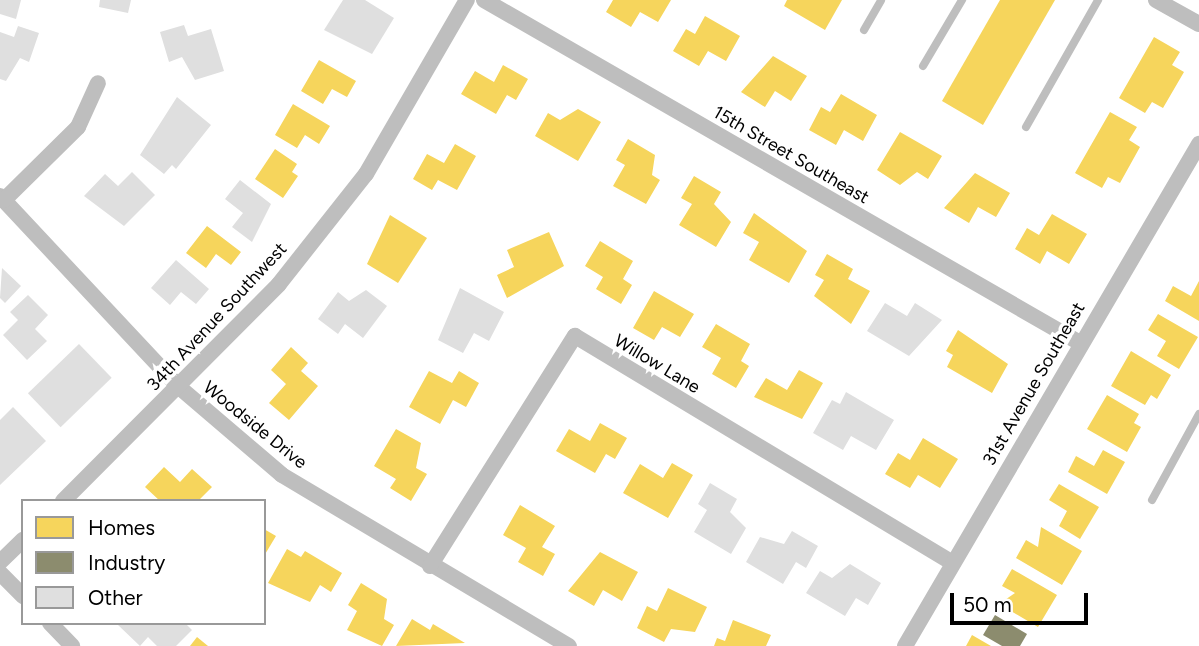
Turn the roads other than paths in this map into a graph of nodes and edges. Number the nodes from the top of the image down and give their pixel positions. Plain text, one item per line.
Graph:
1 (467, 0) edge
2 (484, 0) edge
3 (881, 0) edge
4 (962, 0) edge
5 (1098, 0) edge
6 (1156, 0) edge
7 (1199, 24) edge
8 (864, 30) dead end
9 (923, 66) dead end
10 (98, 83) dead end
11 (1026, 127) dead end
12 (1199, 144) edge
13 (2, 198) edge
14 (1080, 343) junction
15 (179, 387) junction
16 (1199, 414) edge
17 (65, 499) edge
18 (1152, 500) dead end
19 (21, 542) edge
20 (0, 562) edge
21 (953, 563) junction
22 (430, 566) junction
23 (0, 573) edge
24 (21, 594) edge
25 (52, 625) edge
26 (72, 646) edge
27 (569, 646) edge
28 (905, 646) edge

1 - 15 street, 34th Avenue Southwest
2 - 14 street, 15th Street Southeast
3 - 8 lane
4 - 9 lane
5 - 11 lane
6 - 7 street
10 - 13 street
12 - 14 street, 31st Avenue Southeast
13 - 15 street, Woodside Drive
14 - 21 street, 31st Avenue Southeast
15 - 17 street, 34th Avenue Southwest
15 - 22 street, Woodside Drive
16 - 18 lane
19 - 20 street
21 - 22 street, Willow Lane
21 - 28 street, 31st Avenue Southeast
22 - 27 street, Woodside Drive
23 - 24 street
25 - 26 street

